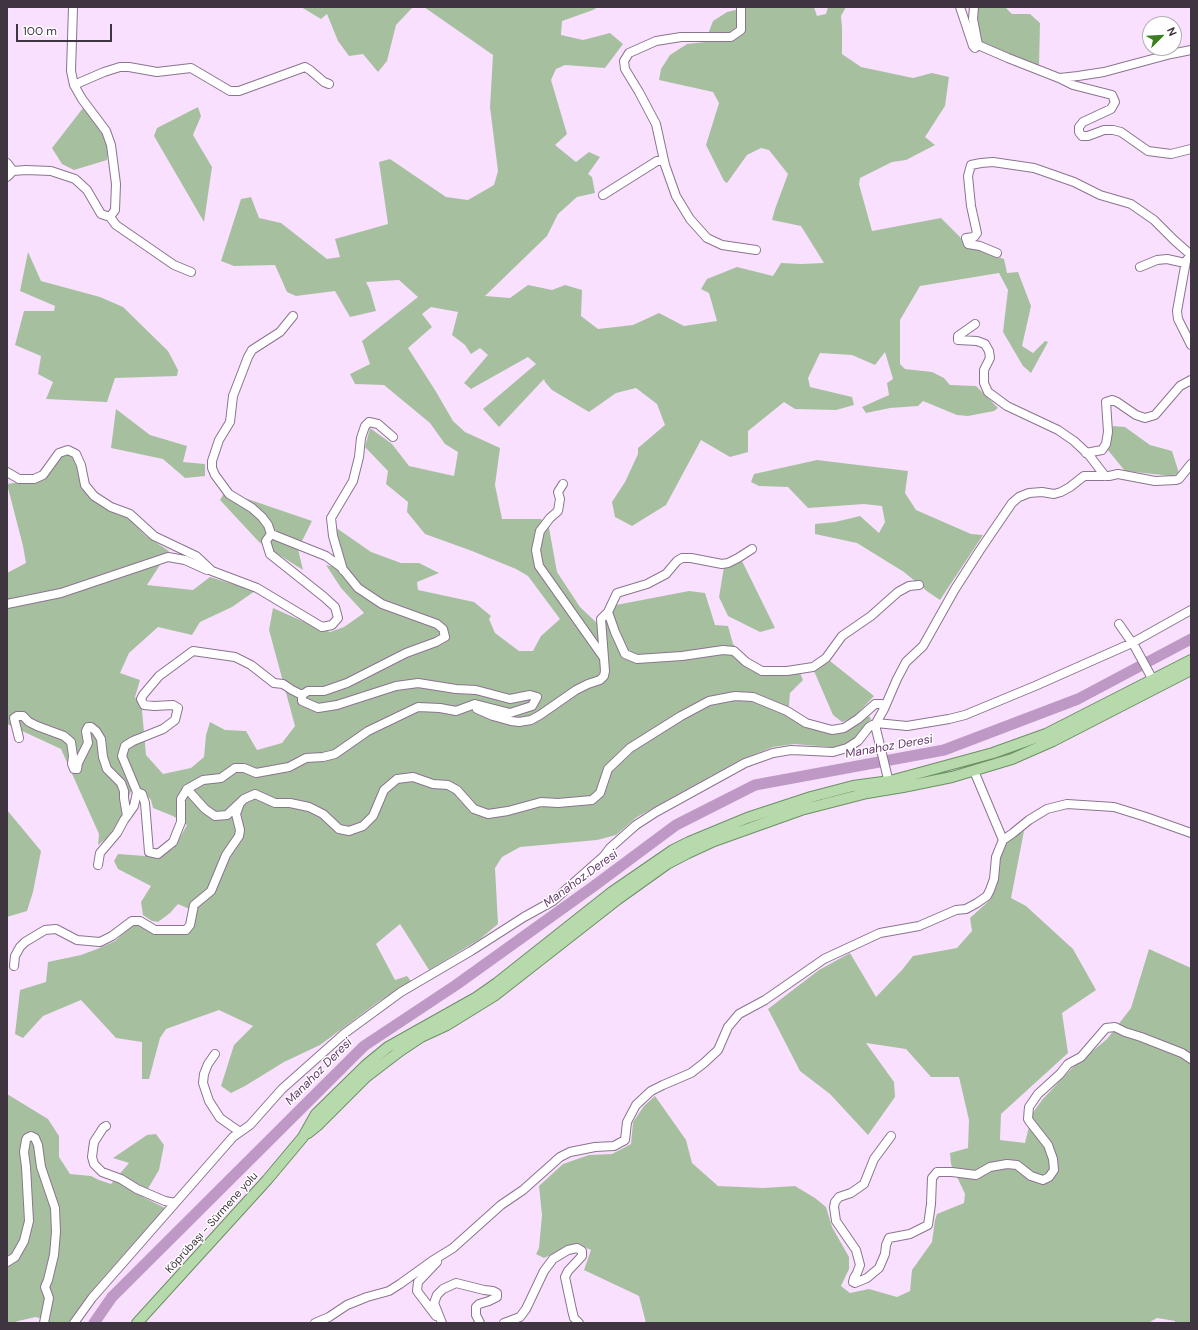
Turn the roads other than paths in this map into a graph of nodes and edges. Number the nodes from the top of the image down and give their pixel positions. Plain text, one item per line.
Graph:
1 (73, 7) edge
2 (741, 7) edge
3 (960, 7) edge
4 (974, 7) edge
5 (978, 45) junction
6 (1191, 50) edge
7 (1059, 78) junction
8 (329, 84) dead end
9 (74, 85) junction
10 (1191, 149) edge
11 (664, 161) junction
12 (7, 163) edge
13 (10, 174) edge
14 (603, 195) dead end
15 (110, 217) junction
16 (756, 250) dead end
17 (997, 253) dead end
18 (1191, 255) edge
19 (1185, 263) junction
20 (1140, 266) dead end
21 (190, 272) dead end
22 (293, 316) dead end
23 (975, 324) dead end
24 (1191, 345) edge
25 (1191, 380) edge
26 (393, 437) dead end
27 (1086, 453) junction
28 (1191, 464) edge
29 (7, 472) edge
30 (1105, 476) junction
31 (563, 484) dead end
32 (271, 534) junction
33 (752, 550) dead end
34 (343, 570) junction
35 (212, 571) junction
36 (919, 585) dead end
37 (7, 604) edge
38 (1191, 610) edge
39 (608, 612) junction
40 (1119, 624) dead end
41 (1134, 645) junction
42 (605, 658) junction
43 (1191, 660) edge
44 (1191, 670) edge
45 (1152, 678) junction
46 (302, 695) junction
47 (465, 708) junction
48 (884, 709) junction
49 (876, 726) junction
50 (19, 738) dead end
51 (974, 771) junction
52 (889, 781) junction
53 (187, 789) junction
54 (137, 792) junction
55 (240, 802) junction
56 (127, 816) junction
57 (1191, 833) edge
58 (1003, 840) junction
59 (98, 865) dead end
60 (14, 966) dead end
61 (215, 1054) dead end
62 (1191, 1059) edge
63 (106, 1126) dead end
64 (240, 1132) junction
65 (891, 1136) dead end
66 (176, 1203) junction
67 (441, 1256) junction
68 (7, 1262) edge
69 (44, 1323) edge
70 (74, 1323) edge
71 (137, 1323) edge
72 (315, 1323) edge
73 (442, 1323) edge
74 (480, 1323) edge
75 (504, 1323) edge
76 (579, 1323) edge

1 - 9 street
2 - 11 street
3 - 5 street
4 - 5 street
5 - 7 street
6 - 7 street
7 - 10 street
8 - 9 street
9 - 15 street
11 - 14 street
11 - 16 street
12 - 13 street
13 - 15 street
15 - 21 street
17 - 18 street
18 - 19 street
19 - 20 street
19 - 24 street
22 - 32 street
23 - 27 street
25 - 27 street
26 - 34 street
27 - 30 street
28 - 30 street
29 - 35 street
30 - 48 street
31 - 42 street
32 - 34 street
32 - 35 street
33 - 39 street
34 - 46 street
35 - 37 street
36 - 39 street
38 - 41 street
39 - 42 street
40 - 41 street
41 - 45 street
41 - 49 street
42 - 47 street
43 - 45 main road
44 - 51 main road
45 - 52 main road
46 - 47 street
46 - 54 street
47 - 53 street
48 - 49 street
48 - 55 street
49 - 52 street
49 - 64 street
50 - 56 street
51 - 52 main road
51 - 58 street
52 - 71 main road, Köprübaşı - Sürmene yolu
53 - 54 street
53 - 55 street
54 - 56 street
55 - 60 street
56 - 59 street
57 - 58 street
58 - 67 street
61 - 64 street
62 - 65 street
63 - 66 street
64 - 66 street
66 - 70 street
67 - 72 street
67 - 73 street
68 - 69 street
73 - 74 street
75 - 76 street

